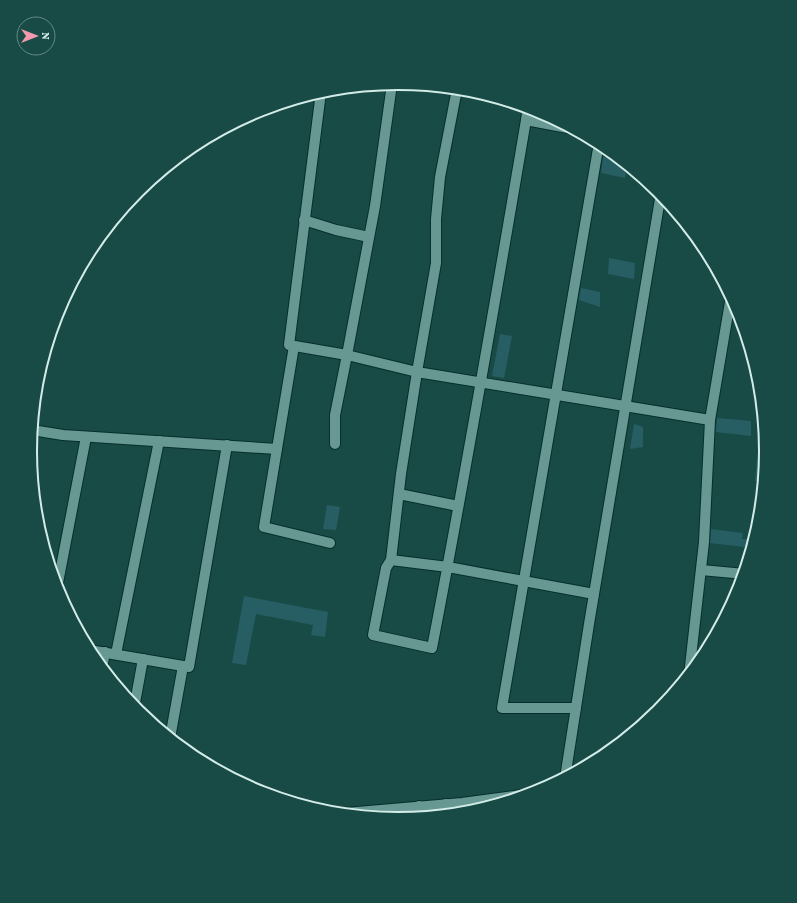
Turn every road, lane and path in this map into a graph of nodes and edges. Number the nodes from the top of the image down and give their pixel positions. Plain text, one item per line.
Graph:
1 (391, 90) edge
2 (456, 95) edge
3 (320, 99) edge
4 (527, 114) edge
5 (526, 120) junction
6 (546, 122) edge
7 (598, 150) edge
8 (660, 202) edge
9 (304, 220) junction
10 (369, 236) junction
11 (729, 307) edge
12 (294, 346) junction
13 (347, 355) junction
14 (417, 372) junction
15 (482, 383) junction
16 (555, 396) junction
17 (626, 406) junction
18 (710, 420) junction
19 (38, 431) edge
20 (86, 437) junction
21 (159, 441) junction
22 (336, 444) dead end
23 (227, 445) junction
24 (277, 449) junction
25 (399, 494) junction
26 (458, 506) junction
27 (330, 543) dead end
28 (390, 560) junction
29 (448, 567) junction
30 (701, 570) junction
31 (739, 573) edge
32 (59, 576) edge
33 (522, 580) junction
34 (594, 594) junction
35 (97, 651) edge
36 (105, 652) junction
37 (116, 654) junction
38 (143, 659) junction
39 (104, 660) edge
40 (690, 665) edge
41 (183, 666) junction
42 (136, 699) edge
43 (576, 708) junction
44 (171, 732) edge
45 (566, 772) edge
46 (446, 804) junction
47 (474, 805) edge
48 (419, 806) junction
49 (449, 809) edge
50 (369, 812) edge
51 (421, 812) edge

1 - 10 street
2 - 14 street
3 - 9 street
4 - 5 street
5 - 6 street
5 - 15 street
7 - 16 street
8 - 17 street
9 - 10 street
9 - 12 street
10 - 13 street
11 - 18 street
12 - 13 street
12 - 24 street
13 - 14 street
13 - 22 street
14 - 15 street
14 - 25 street
15 - 16 street
15 - 26 street
16 - 17 street
16 - 33 street
17 - 18 street
17 - 34 street
18 - 30 street
19 - 20 street
20 - 21 street
20 - 32 street
21 - 23 street
21 - 37 street
23 - 24 street
23 - 41 street
24 - 27 street
25 - 26 street
25 - 28 street
26 - 29 street
28 - 29 street
28 - 29 street
29 - 33 street
30 - 31 street
30 - 40 street
33 - 34 street
33 - 43 street
34 - 43 street
35 - 36 street
36 - 37 street
36 - 39 street
37 - 38 street
38 - 41 street
38 - 42 street
41 - 44 street
43 - 45 street
46 - 47 street
46 - 48 street
46 - 49 street
48 - 50 street
48 - 51 street

